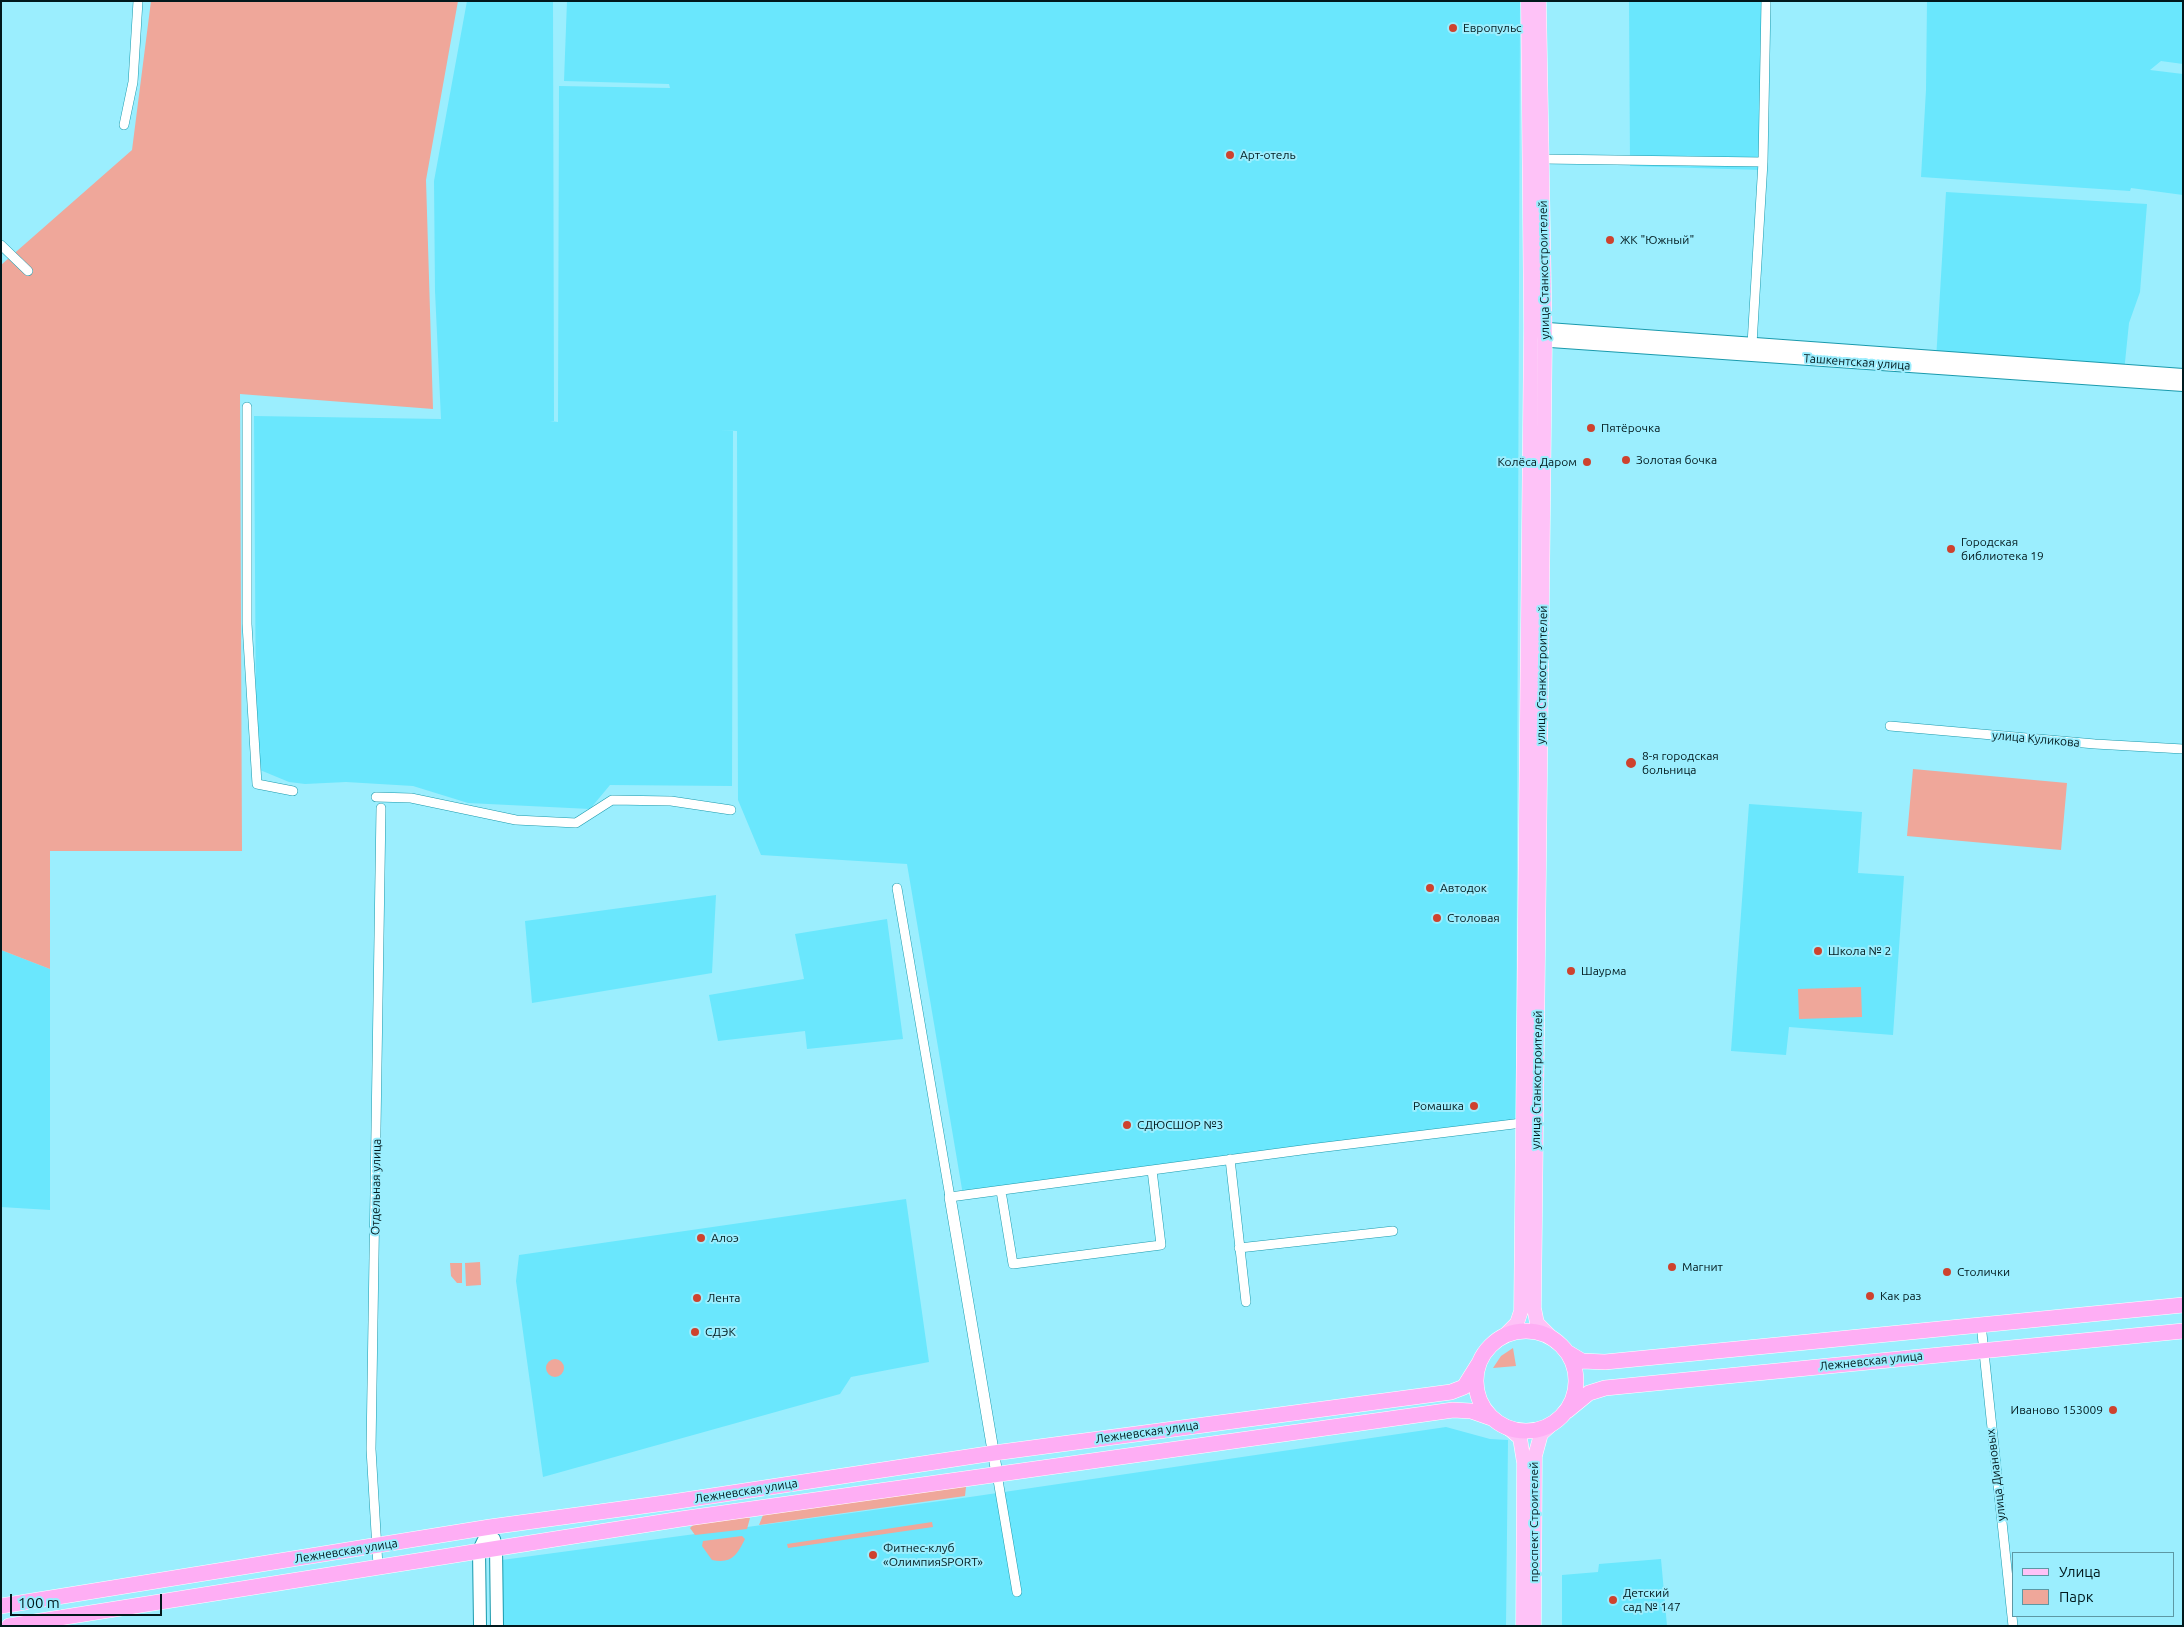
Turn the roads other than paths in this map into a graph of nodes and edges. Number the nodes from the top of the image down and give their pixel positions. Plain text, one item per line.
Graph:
1 (138, 1) edge
2 (1528, 1) edge
3 (1539, 1) edge
4 (1766, 1) edge
5 (124, 125) dead end
6 (1542, 159) junction
7 (1763, 162) junction
8 (1, 245) edge
9 (28, 271) dead end
10 (1538, 334) junction
11 (1751, 349) junction
12 (1979, 366) junction
13 (2183, 375) edge
14 (2183, 385) edge
15 (247, 406) dead end
16 (1890, 726) dead end
17 (2183, 749) edge
18 (293, 791) dead end
19 (376, 797) dead end
20 (381, 808) dead end
21 (731, 810) dead end
22 (897, 888) dead end
23 (1522, 1123) junction
24 (1230, 1159) junction
25 (1152, 1170) junction
26 (1001, 1191) junction
27 (950, 1197) junction
28 (1393, 1231) dead end
29 (1239, 1248) junction
30 (1246, 1302) dead end
31 (2183, 1305) edge
32 (1980, 1324) junction
33 (2183, 1331) edge
34 (1506, 1334) junction
35 (1555, 1341) junction
36 (1983, 1350) junction
37 (1567, 1352) junction
38 (1479, 1363) junction
39 (1567, 1411) junction
40 (1491, 1418) junction
41 (1552, 1424) junction
42 (1507, 1428) junction
43 (994, 1453) junction
44 (997, 1474) junction
45 (490, 1527) junction
46 (376, 1546) junction
47 (496, 1547) junction
48 (479, 1550) junction
49 (378, 1566) junction
50 (1018, 1592) dead end
51 (1, 1606) edge
52 (2012, 1608) edge
53 (9, 1626) edge
54 (480, 1626) edge
55 (497, 1626) edge
56 (1523, 1626) edge
57 (1534, 1626) edge

1 - 5 street
2 - 10 main road, улица Станкостроителей
3 - 6 main road, улица Станкостроителей
4 - 7 street
6 - 7 street
6 - 10 main road, улица Станкостроителей
7 - 11 street
8 - 9 street
10 - 11 main road, Ташкентская улица
10 - 23 main road, улица Станкостроителей
10 - 35 main road, улица Станкостроителей
11 - 12 main road, Ташкентская улица
12 - 13 main road, Ташкентская улица
12 - 14 main road, Ташкентская улица
15 - 18 street
16 - 17 street, улица Куликова
19 - 21 street
20 - 46 street, Отдельная улица
22 - 27 street
23 - 24 street
23 - 34 main road, улица Станкостроителей
24 - 25 street
24 - 29 street
25 - 26 street
25 - 26 street
26 - 27 street
27 - 43 street
28 - 29 street
29 - 30 street
31 - 32 highway, Лежневская улица
32 - 36 street, улица Диановых
32 - 37 highway, Лежневская улица
33 - 36 highway, Лежневская улица
34 - 35 highway
34 - 38 highway
35 - 37 highway
36 - 39 highway, Лежневская улица
36 - 52 street, улица Диановых
37 - 39 highway
38 - 40 highway
38 - 43 highway, Лежневская улица
39 - 41 highway
40 - 42 highway
40 - 44 highway, Лежневская улица
41 - 42 highway
41 - 57 main road, проспект Строителей
42 - 56 main road, проспект Строителей
43 - 44 street
43 - 45 highway, Лежневская улица
44 - 47 highway, Лежневская улица
44 - 50 street
45 - 46 highway, Лежневская улица
45 - 47 main road
45 - 48 main road
46 - 49 street, Отдельная улица
46 - 51 highway, Лежневская улица
47 - 48 highway, Лежневская улица
47 - 55 main road
48 - 49 highway, Лежневская улица
48 - 54 main road
49 - 53 highway, Лежневская улица

